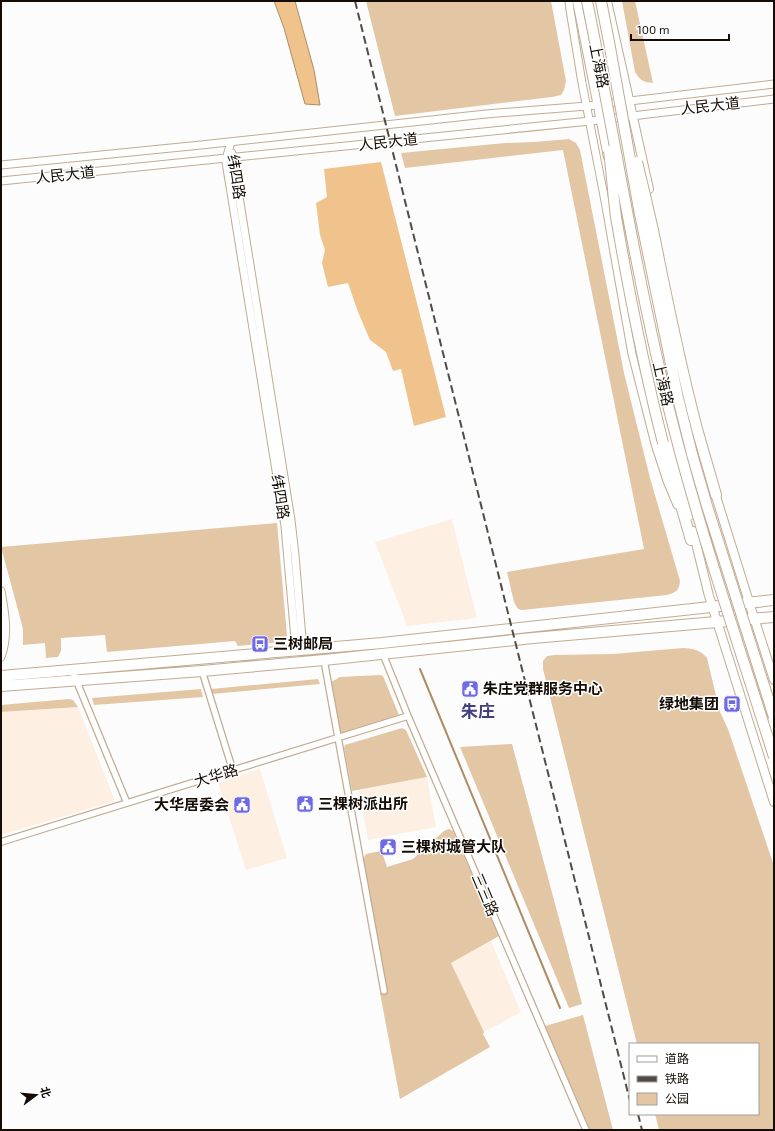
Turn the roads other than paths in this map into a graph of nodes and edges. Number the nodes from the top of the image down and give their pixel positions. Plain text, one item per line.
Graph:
1 (569, 1) edge
2 (577, 1) edge
3 (601, 1) edge
4 (607, 1) edge
5 (588, 3) edge
6 (609, 42) junction
7 (774, 84) edge
8 (774, 99) edge
9 (629, 102) junction
10 (597, 105) junction
11 (587, 106) junction
12 (632, 115) junction
13 (600, 119) junction
14 (590, 121) junction
15 (231, 142) junction
16 (229, 158) junction
17 (1, 165) edge
18 (1, 181) edge
19 (716, 495) junction
20 (692, 540) junction
21 (1, 592) edge
22 (709, 596) junction
23 (774, 600) edge
24 (749, 602) junction
25 (712, 606) junction
26 (774, 617) edge
27 (754, 619) junction
28 (717, 622) junction
29 (299, 650) junction
30 (1, 657) edge
31 (385, 659) dead end
32 (324, 660) junction
33 (72, 670) junction
34 (202, 671) junction
35 (1, 676) edge
36 (774, 680) edge
37 (76, 681) junction
38 (1, 686) edge
39 (408, 716) junction
40 (774, 717) edge
41 (338, 738) junction
42 (774, 757) edge
43 (233, 771) junction
44 (774, 802) edge
45 (127, 803) junction
46 (1, 842) edge
47 (384, 991) dead end
48 (586, 1130) edge

1 - 11 street, 上海路
2 - 10 main road, 上海路
3 - 6 highway, 上海路, bridge
4 - 9 main road, 上海路
5 - 20 highway, bridge
5 - 42 highway, 上海路, bridge
6 - 19 highway, bridge
6 - 40 highway, 上海路, bridge
7 - 9 street, 人民大道
8 - 12 street, 人民大道
9 - 10 street, 人民大道
9 - 12 main road, 上海路
10 - 11 street, 人民大道
10 - 13 main road, 上海路
11 - 14 street, 上海路
11 - 15 street, 人民大道
12 - 13 street, 人民大道
12 - 19 main road, 上海路
13 - 14 street, 人民大道
13 - 22 main road, 上海路
14 - 16 street, 人民大道
14 - 20 street, 上海路
15 - 16 street, 纬四路
15 - 17 street, 人民大道
16 - 18 street, 人民大道
16 - 29 street, 纬四路
19 - 24 main road, 上海路
20 - 22 street, 上海路
21 - 30 street
22 - 25 main road, 上海路
23 - 24 highway
24 - 25 highway
24 - 27 main road, 上海路
25 - 28 main road, 上海路
25 - 29 highway
26 - 27 highway
27 - 28 highway
27 - 36 main road, 上海路
28 - 32 highway
28 - 44 main road, 上海路
29 - 33 highway
31 - 39 street, 三三路
32 - 34 highway
32 - 41 street
33 - 35 highway
33 - 37 street
34 - 37 highway
34 - 43 street
37 - 38 highway
37 - 45 street
39 - 41 street, 大华路
39 - 48 street, 三三路
41 - 43 street, 大华路
41 - 47 street
43 - 45 street, 大华路
45 - 46 street, 大华路

